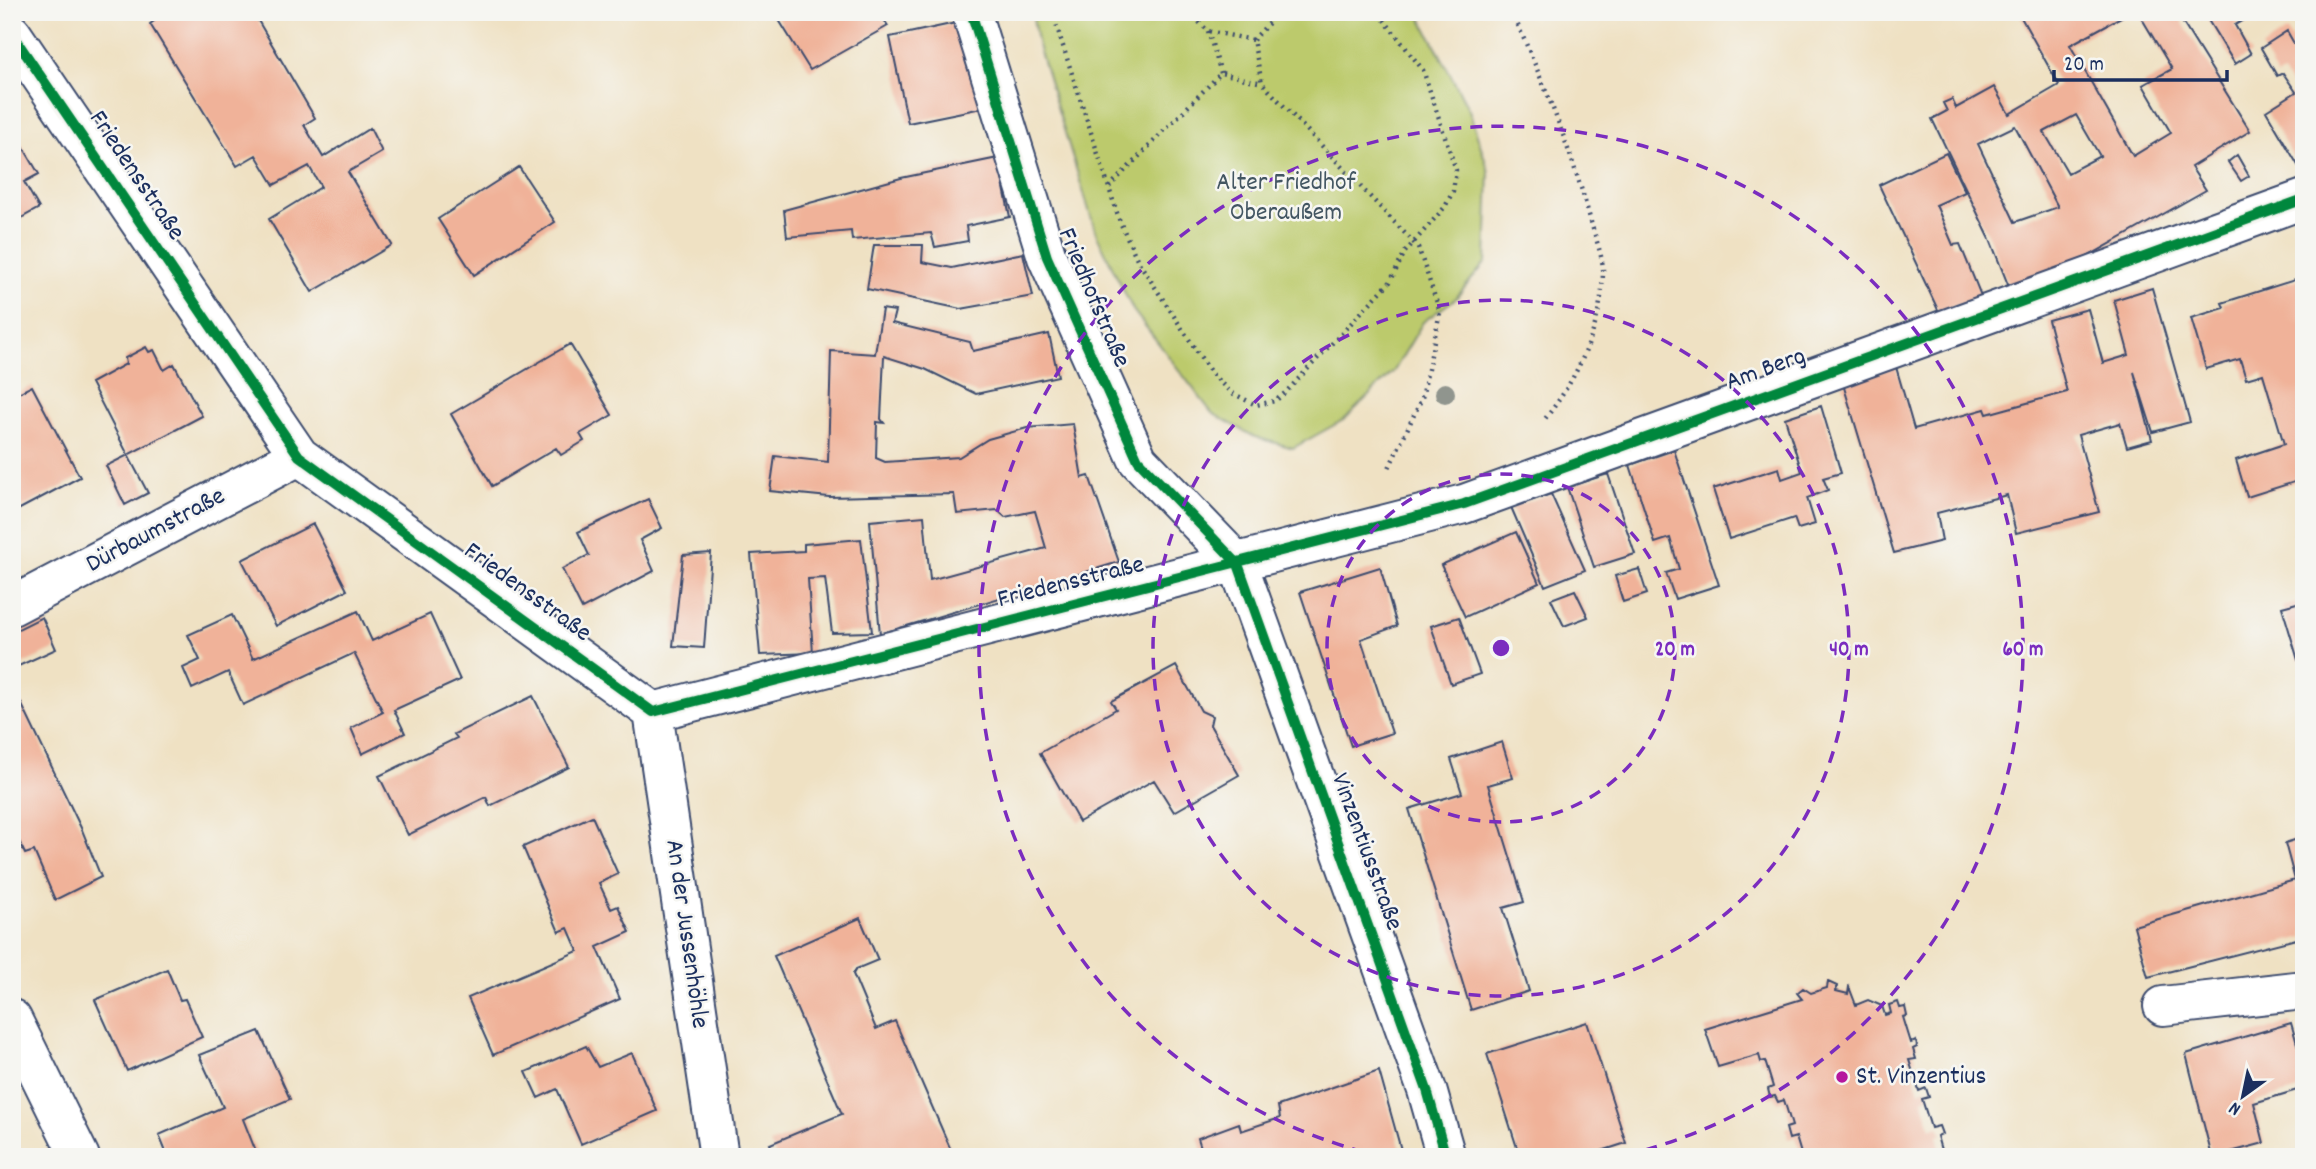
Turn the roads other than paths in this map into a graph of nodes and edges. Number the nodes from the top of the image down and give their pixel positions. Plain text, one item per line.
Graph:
1 (971, 12) edge
2 (12, 34) edge
3 (2304, 199) edge
4 (299, 456) junction
5 (1238, 564) junction
6 (12, 606) edge
7 (653, 712) junction
8 (2304, 990) edge
9 (2163, 1006) dead end
10 (12, 1019) edge
11 (80, 1157) edge
12 (719, 1157) edge
13 (1446, 1157) edge

1 - 5 street, Friedhofstraße
2 - 4 street, Friedensstraße
3 - 5 street, Am Berg
4 - 6 street, Dürbaumstraße
4 - 7 street, Friedensstraße
5 - 7 street, Friedensstraße
5 - 13 street, Vinzentiusstraße
7 - 12 street, An der Jussenhöhle
8 - 9 street
10 - 11 street

